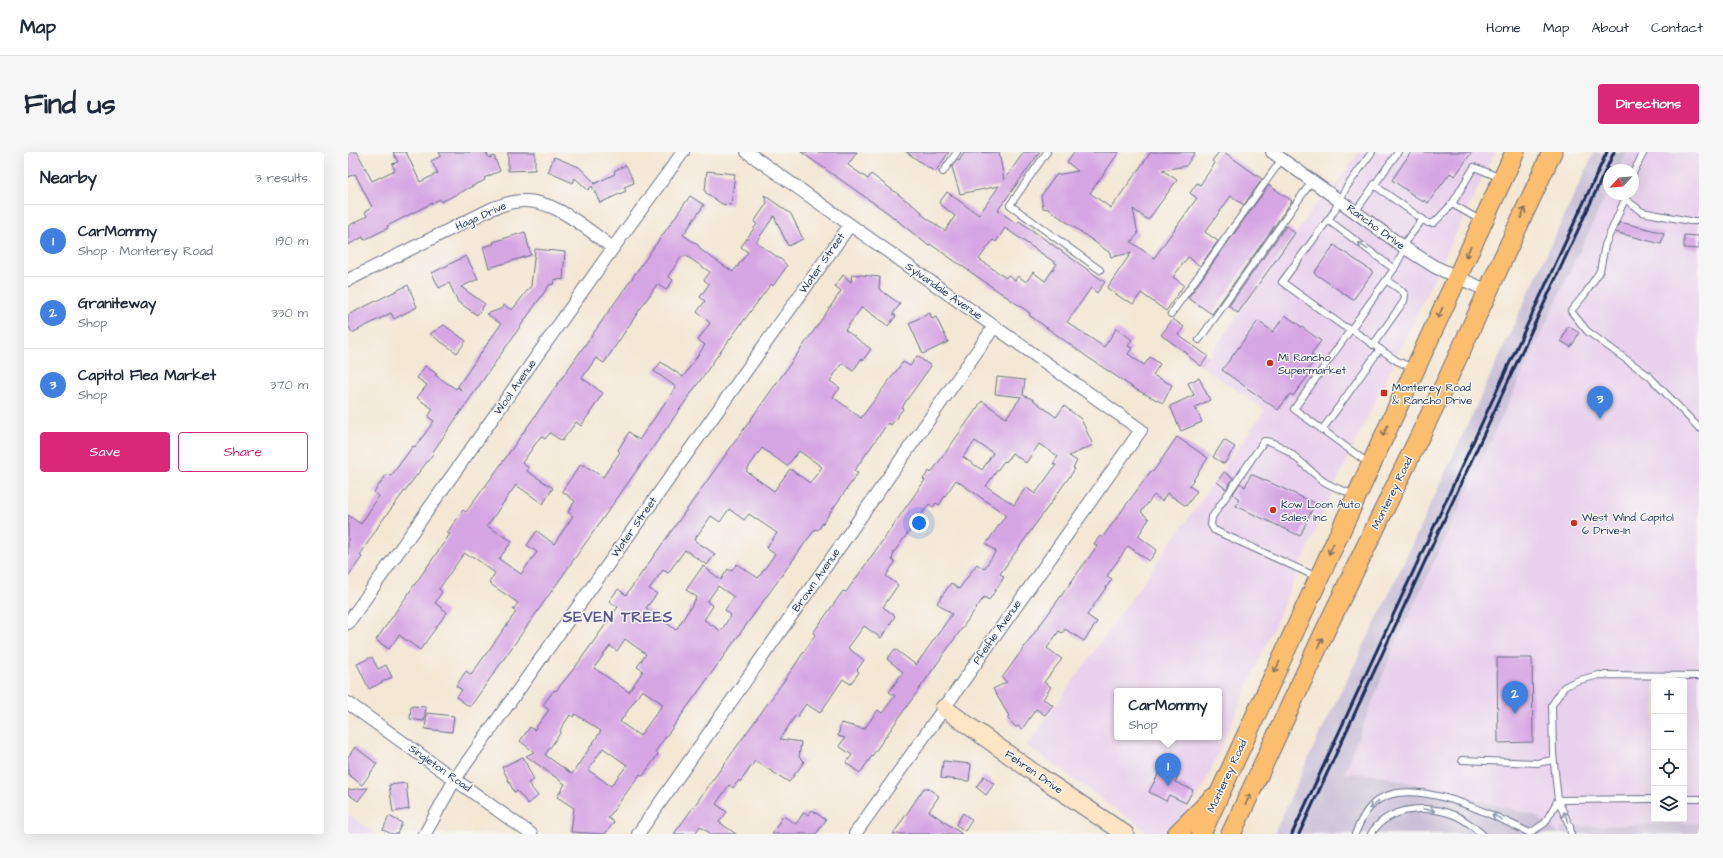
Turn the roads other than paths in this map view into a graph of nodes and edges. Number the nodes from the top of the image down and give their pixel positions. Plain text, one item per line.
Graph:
1 (683, 152) edge
2 (747, 152) edge
3 (957, 152) edge
4 (1047, 152) edge
5 (1272, 152) edge
6 (1372, 152) edge
7 (1398, 152) edge
8 (1514, 152) edge
9 (1552, 152) edge
10 (1644, 152) edge
11 (1282, 159) junction
12 (1638, 164) edge
13 (943, 172) dead end
14 (1502, 178) junction
15 (1312, 181) junction
16 (1374, 185) junction
17 (1625, 200) edge
18 (1629, 200) edge
19 (1340, 201) junction
20 (1452, 204) junction
21 (1355, 212) junction
22 (1422, 219) junction
23 (1328, 220) junction
24 (1699, 221) edge
25 (1482, 222) junction
26 (850, 225) junction
27 (1403, 247) junction
28 (613, 248) junction
29 (1394, 269) junction
30 (1100, 270) dead end
31 (1456, 278) junction
32 (348, 280) edge
33 (1386, 280) junction
34 (1488, 291) junction
35 (1170, 314) dead end
36 (994, 327) junction
37 (1351, 329) junction
38 (1199, 340) dead end
39 (1373, 344) junction
40 (1380, 349) junction
41 (1414, 368) junction
42 (1699, 428) edge
43 (1141, 430) joint
44 (1322, 430) junction
45 (1370, 464) junction
46 (1355, 496) junction
47 (1318, 578) junction
48 (348, 623) edge
49 (1699, 676) edge
50 (348, 703) edge
51 (944, 708) junction
52 (1462, 760) dead end
53 (1553, 760) junction
54 (455, 779) junction
55 (1220, 791) junction
56 (1699, 798) edge
57 (1651, 799) edge
58 (1687, 799) edge
59 (1558, 800) junction
60 (1531, 833) edge
61 (425, 834) edge
62 (531, 834) edge
63 (638, 834) edge
64 (854, 834) edge
65 (1125, 834) edge
66 (1177, 834) edge
67 (1201, 834) edge
68 (1231, 834) edge
69 (1355, 834) edge
70 (1370, 834) edge
71 (1482, 834) edge
72 (1571, 834) edge

1 - 28 street, Wool Avenue
2 - 26 street, Sylvandale Avenue
3 - 13 lane
4 - 30 lane
5 - 11 street, Rancho Drive
6 - 19 lane
7 - 16 lane
8 - 14 main road, Monterey Road
34 -> 9 main road, Monterey Road
10 - 12 lane
11 - 15 street, Rancho Drive
11 - 35 lane
14 - 20 lane
14 - 25 main road, Monterey Road
15 - 19 street, Rancho Drive
15 - 38 lane
16 - 21 lane
16 - 22 lane
17 - 42 lane
18 - 24 lane
19 - 21 street, Rancho Drive
19 - 23 lane
20 - 22 lane
20 - 25 lane
21 - 27 street, Rancho Drive
22 - 27 lane
29 -> 23 lane
23 - 37 lane
25 -> 31 main road, Monterey Road
26 - 36 street, Sylvandale Avenue
26 - 54 street, Water Street
27 - 29 lane
27 - 31 street, Rancho Drive
28 - 32 street, Haga Drive
28 - 48 street, Wool Avenue
29 - 33 lane
31 - 34 street, Rancho Drive
31 -> 41 main road, Monterey Road
33 - 37 lane
33 - 39 lane
68 -> 34 main road, Monterey Road
36 - 43 street, Sylvandale Avenue
36 - 63 street, Brown Avenue
37 - 39 lane
37 - 44 lane
39 - 40 lane
40 - 41 lane
40 - 44 lane
41 -> 45 main road, Monterey Road
43 - 51 street, Pfeifle Avenue
44 - 45 lane
45 - 46 main road, Monterey Road
46 -> 47 main road, Monterey Road
46 - 47 lane
47 -> 55 main road, Monterey Road
49 - 53 lane
50 - 54 street, Singleton Road
51 - 64 street, Pfeifle Avenue
51 - 65 street, Fehren Drive
52 - 53 lane
53 - 59 lane
54 - 61 street, Water Street
54 - 62 street, Singleton Road
55 - 66 main road
55 - 67 main road, Monterey Road
56 - 58 lane
57 - 59 lane
59 - 60 lane
72 -> 59 lane
60 -> 69 lane
70 -> 71 lane

